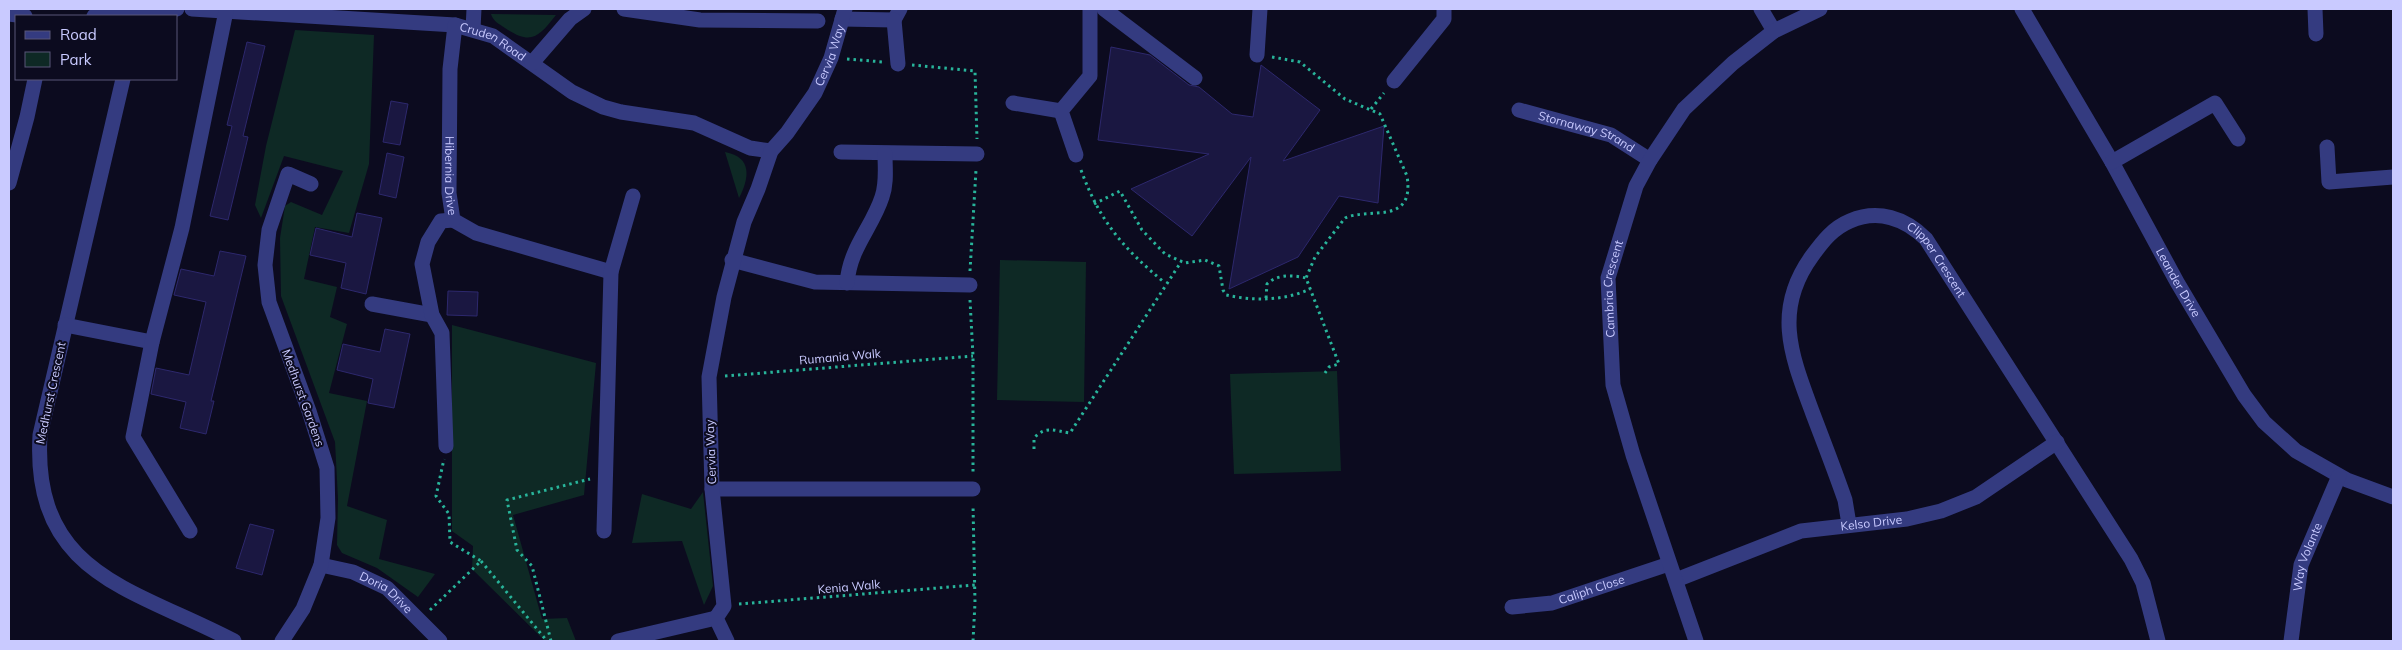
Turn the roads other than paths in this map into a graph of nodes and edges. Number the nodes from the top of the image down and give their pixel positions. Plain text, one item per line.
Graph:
1 (177, 9) edge
2 (192, 9) edge
3 (474, 9) edge
4 (584, 9) edge
5 (624, 9) edge
6 (1090, 9) edge
7 (1104, 9) edge
8 (1260, 9) edge
9 (1444, 9) edge
10 (1760, 9) edge
11 (1820, 9) edge
12 (2022, 9) edge
13 (2315, 9) edge
14 (226, 11) junction
15 (260, 11) edge
16 (844, 14) edge
17 (897, 14) edge
18 (131, 15) edge
19 (818, 21) dead end
20 (455, 25) junction
21 (473, 29) junction
22 (1774, 31) junction
23 (2316, 34) dead end
24 (1257, 55) road end
25 (532, 63) junction
26 (898, 64) road end
27 (1195, 78) dead end
28 (35, 80) edge
29 (124, 80) edge
30 (1394, 80) road end
31 (1013, 103) dead end
32 (1519, 110) dead end
33 (1061, 111) junction
34 (2238, 140) dead end
35 (2327, 147) dead end
36 (771, 151) junction
37 (842, 152) dead end
38 (885, 154) junction
39 (977, 154) road end
40 (1076, 155) road end
41 (1650, 160) junction
42 (2112, 162) junction
43 (2393, 177) edge
44 (9, 183) edge
45 (311, 184) dead end
46 (633, 196) dead end
47 (453, 220) junction
48 (732, 260) junction
49 (611, 272) junction
50 (847, 283) junction
51 (970, 285) road end
52 (372, 304) dead end
53 (432, 315) junction
54 (65, 325) junction
55 (152, 342) junction
56 (2057, 442) junction
57 (446, 446) road end
58 (2339, 476) junction
59 (712, 489) junction
60 (973, 489) road end
61 (2393, 496) edge
62 (1848, 524) junction
63 (190, 531) dead end
64 (604, 531) dead end
65 (1669, 564) junction
66 (321, 565) junction
67 (1676, 580) junction
68 (1512, 607) dead end
69 (720, 612) junction
70 (234, 641) edge
71 (282, 641) edge
72 (440, 641) edge
73 (618, 641) edge
74 (727, 641) edge
75 (1696, 641) edge
76 (2158, 641) edge
77 (2291, 641) edge

1 - 18 street
2 - 14 street, Cruden Road
3 - 21 street
4 - 25 street
5 - 19 street
6 - 33 street
7 - 27 street
8 - 24 street
9 - 30 street
10 - 22 street
11 - 22 street, Cambria Crescent
12 - 42 street, Leander Drive
13 - 23 street
14 - 15 street, Cruden Road
14 - 55 street
15 - 20 street, Cruden Road
16 - 17 street
16 - 36 street, Cervia Way
17 - 26 street
20 - 21 street, Cruden Road
20 - 47 street, Hibernia Drive
21 - 25 street, Cruden Road
22 - 41 street, Cambria Crescent
25 - 36 street, Cruden Road
28 - 44 street
29 - 54 street, Medhurst Crescent
31 - 33 street
32 - 41 street, Stornaway Strand
33 - 40 street
34 - 42 street
35 - 43 street
36 - 48 street, Cervia Way
37 - 38 street
38 - 39 street
38 - 50 street
41 - 65 street, Cambria Crescent
42 - 58 street, Leander Drive
45 - 66 street, Medhurst Gardens
46 - 49 street
47 - 49 street, Hibernia Drive
47 - 53 street
48 - 50 street
48 - 59 street, Cervia Way
49 - 64 street
50 - 51 street
52 - 53 street
53 - 57 street
54 - 55 street
54 - 70 street, Medhurst Crescent
55 - 63 street
56 - 62 street, Kelso Drive
56 - 62 street, Clipper Crescent
56 - 76 street, Clipper Crescent
58 - 61 street, Leander Drive
58 - 77 street, Way Volante
59 - 60 street
59 - 69 street, Cervia Way
62 - 67 street, Kelso Drive
65 - 67 street, Cambria Crescent
65 - 68 street, Caliph Close
66 - 71 street, Medhurst Gardens
66 - 72 street, Doria Drive
67 - 75 street, Cambria Crescent
69 - 73 street
69 - 74 street, Cervia Way

